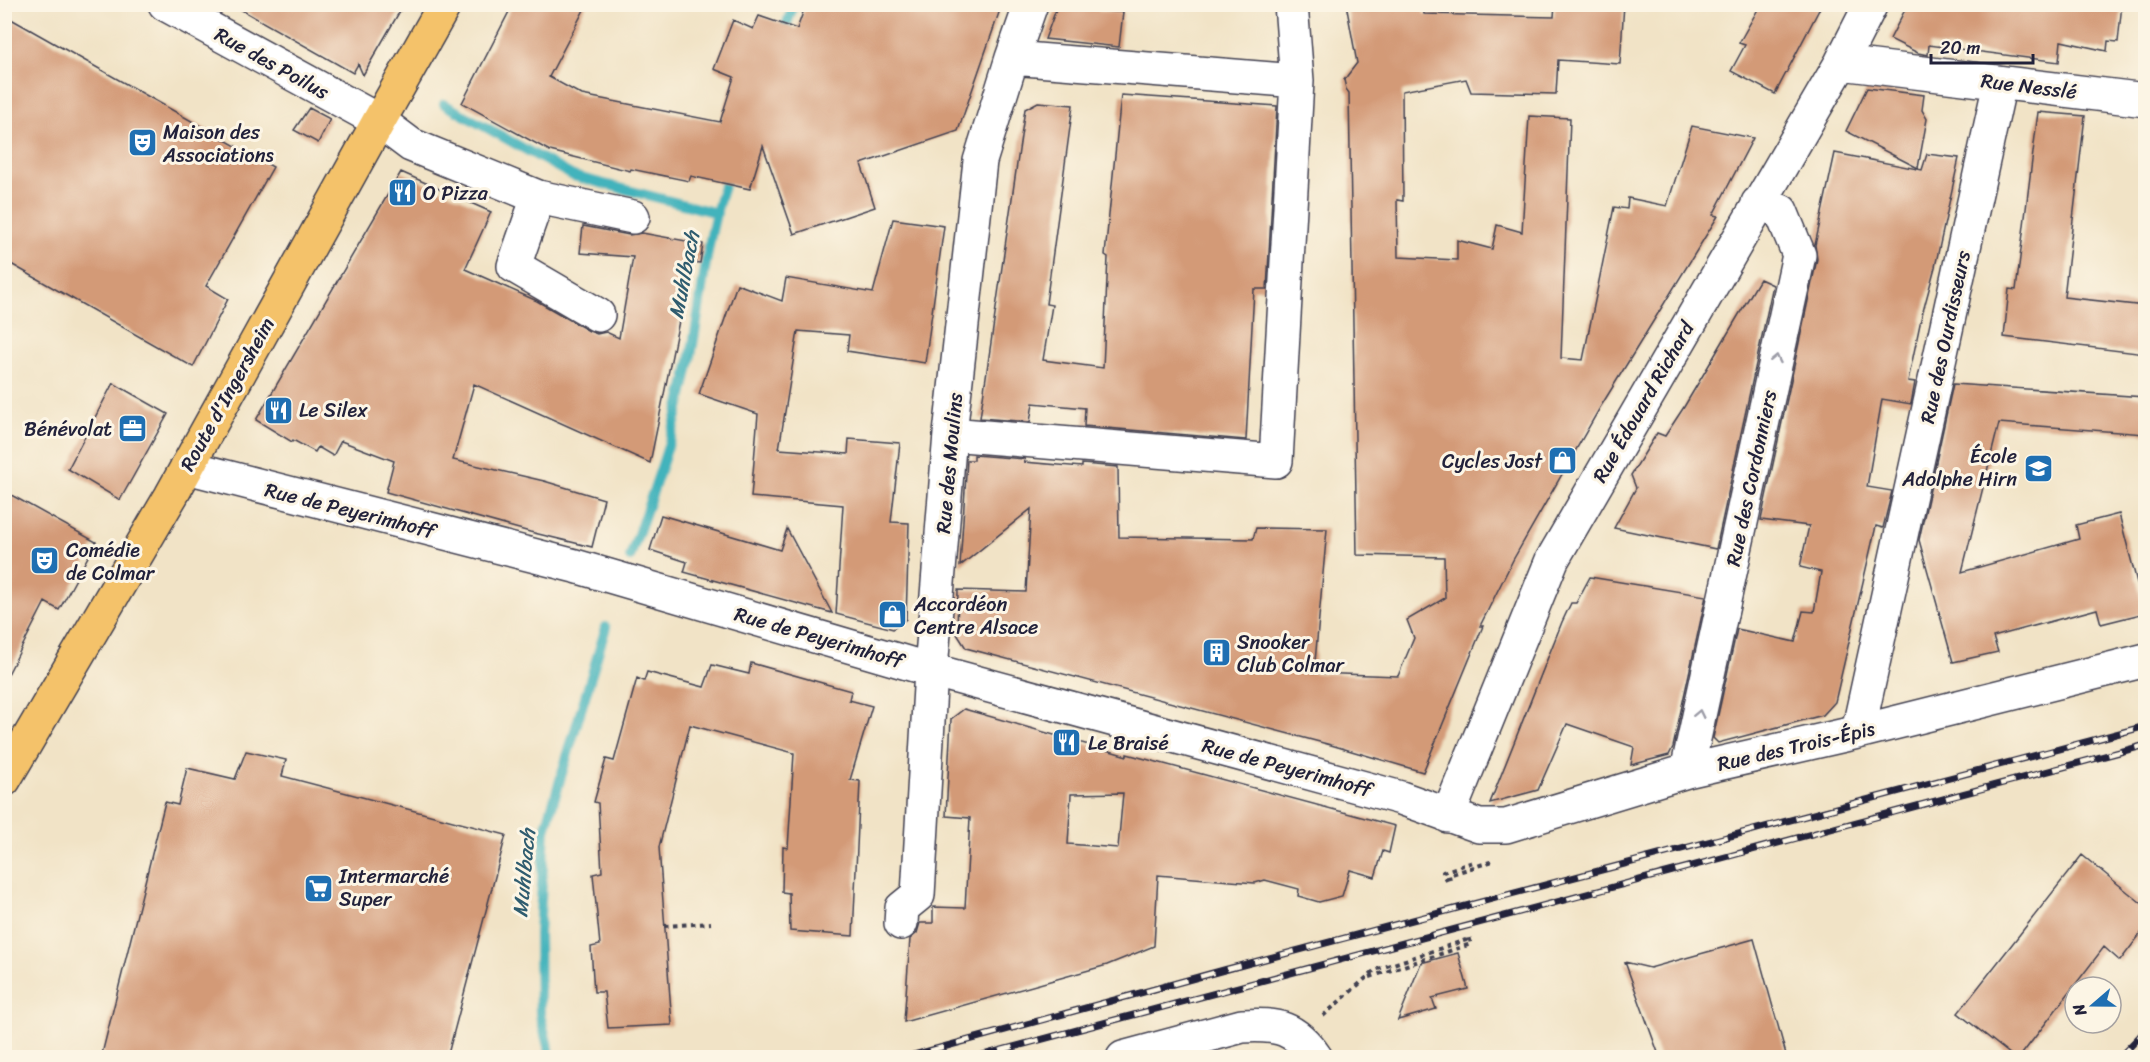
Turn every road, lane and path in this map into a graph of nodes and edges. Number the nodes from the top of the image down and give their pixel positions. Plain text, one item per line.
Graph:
1 (165, 4) edge
2 (446, 4) edge
3 (1031, 4) edge
4 (1292, 4) edge
5 (1871, 4) edge
6 (1012, 58) junction
7 (1841, 63) junction
8 (1297, 81) junction
9 (2000, 83) junction
10 (2145, 100) edge
11 (379, 121) junction
12 (538, 197) junction
13 (1758, 203) junction
14 (633, 217) dead end
15 (598, 315) dead end
16 (950, 434) junction
17 (187, 467) junction
18 (2145, 660) edge
19 (931, 670) junction
20 (1858, 732) junction
21 (1687, 771) junction
22 (4, 780) edge
23 (1448, 816) junction
24 (1443, 872) dead end
25 (1448, 879) dead end
26 (711, 923) dead end
27 (901, 923) dead end
28 (664, 926) dead end
29 (1467, 937) dead end
30 (1308, 1047) edge
31 (1123, 1058) edge

1 - 11 street, Rue des Poilus
2 - 11 main road, Route d'Ingersheim
3 - 6 street, Rue des Moulins
4 - 8 street
5 - 7 street, Rue Édouard Richard
6 - 8 street
6 - 16 street, Rue des Moulins
7 - 9 street, Rue Nesslé
7 - 13 street, Rue Édouard Richard
8 - 16 street
9 - 10 street, Rue Nesslé
9 - 20 street, Rue des Ourdisseurs
11 - 12 street, Rue des Poilus
11 - 17 main road, Route d'Ingersheim
12 - 14 street, Rue des Poilus
12 - 15 street
21 -> 13 street, Rue des Cordonniers
13 - 23 street, Rue Édouard Richard
16 - 19 street, Rue des Moulins
17 - 19 street, Rue de Peyerimhoff
17 - 22 main road, Route d'Ingersheim
18 - 20 street, Rue des Trois-Épis
19 - 23 street, Rue de Peyerimhoff
19 - 27 street, Rue des Moulins
20 - 21 street, Rue des Trois-Épis
21 - 23 street, Rue des Trois-Épis
24 - 25 path
26 - 28 path
29 - 30 path
30 - 31 street

